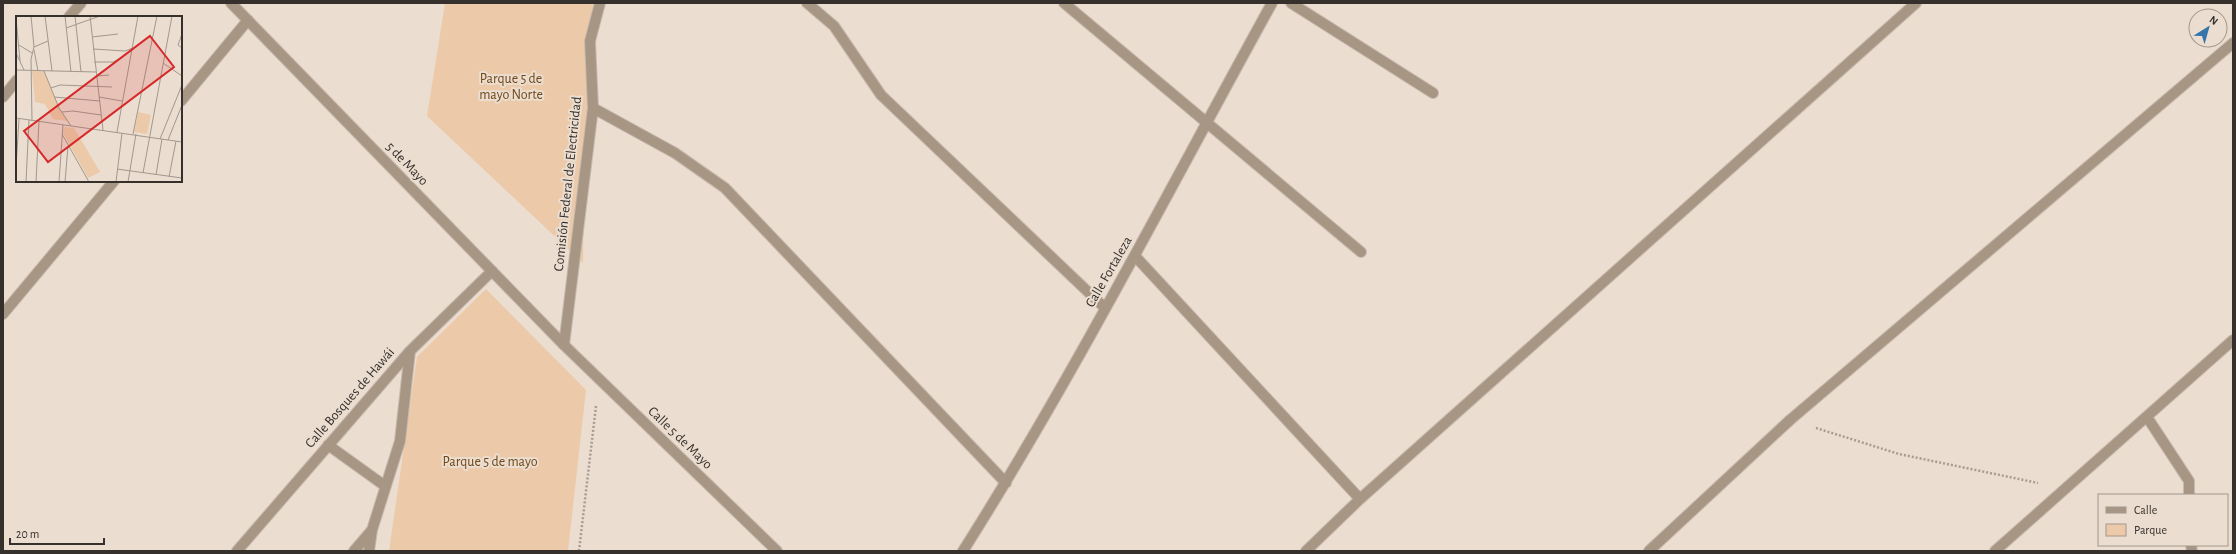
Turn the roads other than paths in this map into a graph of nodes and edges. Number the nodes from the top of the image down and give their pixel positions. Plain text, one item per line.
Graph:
1 (81, 3) edge
2 (231, 3) edge
3 (600, 3) edge
4 (807, 3) edge
5 (1064, 3) edge
6 (1272, 3) edge
7 (1291, 3) edge
8 (1916, 3) edge
9 (71, 16) edge
10 (248, 20) junction
11 (2233, 43) edge
12 (16, 81) edge
13 (1434, 93) dead end
14 (3, 97) edge
15 (182, 100) edge
16 (593, 108) junction
17 (1205, 124) junction
18 (113, 182) edge
19 (1361, 252) dead end
20 (1134, 256) junction
21 (492, 271) junction
22 (1105, 308) junction
23 (3, 314) edge
24 (2233, 340) edge
25 (564, 345) junction
26 (410, 351) junction
27 (2148, 417) junction
28 (328, 445) junction
29 (1006, 483) junction
30 (385, 486) junction
31 (2190, 494) edge
32 (1360, 499) junction
33 (372, 530) junction
34 (237, 551) edge
35 (354, 551) edge
36 (369, 551) edge
37 (777, 551) edge
38 (963, 551) edge
39 (1306, 551) edge
40 (1648, 551) edge
41 (1995, 551) edge

1 - 9 street
2 - 10 street, 5 de Mayo
3 - 16 street, Comisión Federal de Electricidad
4 - 22 street
5 - 17 street
6 - 17 street, Calle Fortaleza
7 - 13 street
8 - 32 street
10 - 15 street
10 - 21 street, 5 de Mayo
11 - 40 street
12 - 14 street
16 - 25 street, Comisión Federal de Electricidad
16 - 29 street
17 - 19 street
17 - 20 street, Calle Fortaleza
18 - 23 street
20 - 22 street, Calle Fortaleza
20 - 32 street
21 - 25 street, 5 de Mayo
21 - 26 street, Calle Bosques de Hawái
22 - 29 street, Calle Fortaleza
24 - 27 street
25 - 37 street, Calle 5 de Mayo
26 - 28 street, Calle Bosques de Hawái
26 - 30 street
27 - 31 street
27 - 41 street
28 - 30 street
28 - 34 street, Calle Bosques de Hawái
29 - 38 street, Calle Fortaleza
30 - 33 street
32 - 39 street
33 - 35 street
33 - 36 street

